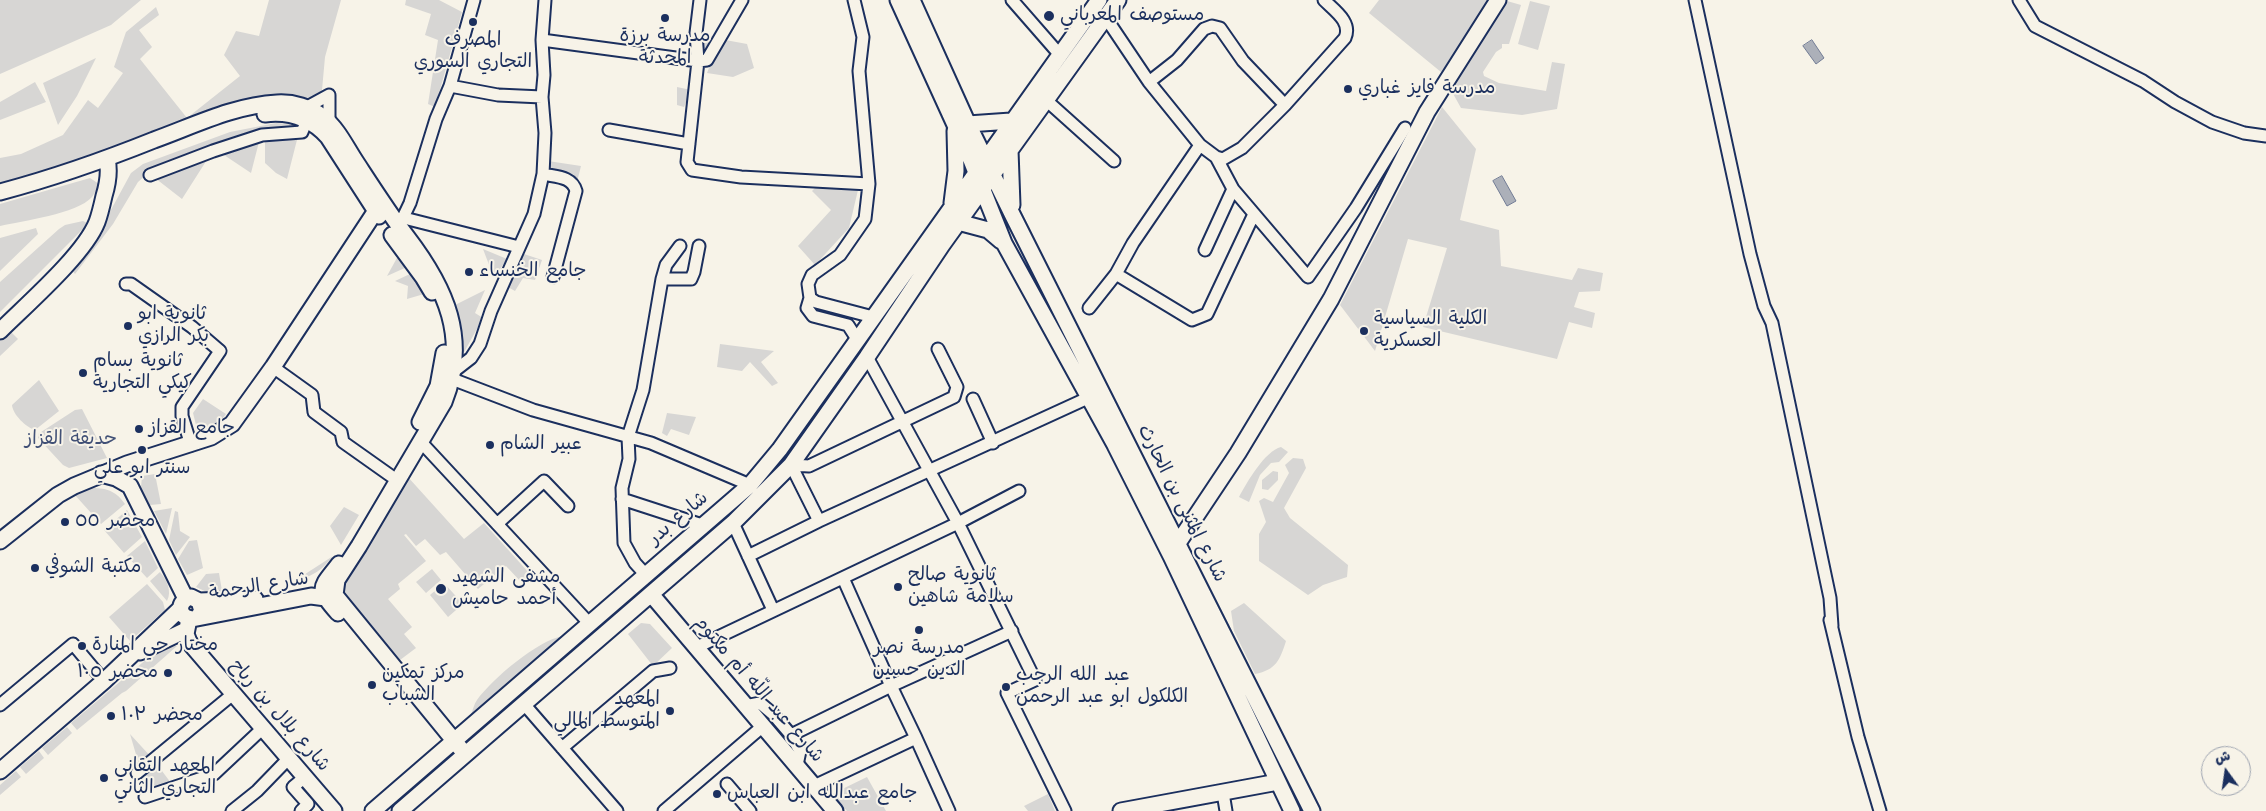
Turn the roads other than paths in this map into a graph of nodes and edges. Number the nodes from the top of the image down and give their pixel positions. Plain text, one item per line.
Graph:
1 (474, 0) edge
2 (545, 0) edge
3 (700, 0) edge
4 (742, 0) edge
5 (854, 0) edge
6 (898, 0) edge
7 (912, 0) edge
8 (1012, 0) edge
9 (1118, 0) edge
10 (1324, 0) edge
11 (1498, 0) edge
12 (1695, 0) edge
13 (2019, 0) edge
14 (1095, 2) edge
15 (1106, 18) junction
16 (542, 40) junction
17 (1060, 55) junction
18 (698, 61) junction
19 (1149, 82) junction
20 (450, 86) junction
21 (542, 97) junction
22 (1046, 100) junction
23 (1285, 105) junction
24 (305, 115) junction
25 (1012, 121) junction
26 (962, 125) junction
27 (326, 127) junction
28 (1405, 128) dead end
29 (610, 130) dead end
30 (2266, 136) edge
31 (689, 144) junction
32 (1200, 145) junction
33 (1010, 150) junction
34 (1216, 157) junction
35 (986, 160) junction
36 (1114, 161) dead end
37 (108, 163) junction
38 (993, 173) junction
39 (543, 174) junction
40 (975, 174) junction
41 (150, 175) dead end
42 (868, 184) junction
43 (1233, 189) junction
44 (981, 190) junction
45 (0, 192) edge
46 (0, 200) edge
47 (952, 204) junction
48 (380, 210) junction
49 (1254, 214) junction
50 (1013, 216) junction
51 (402, 222) junction
52 (958, 222) junction
53 (936, 240) junction
54 (1004, 244) junction
55 (680, 246) dead end
56 (699, 246) dead end
57 (520, 247) junction
58 (1205, 250) dead end
59 (1116, 274) junction
60 (554, 277) dead end
61 (662, 280) junction
62 (126, 284) dead end
63 (810, 298) junction
64 (1089, 308) dead end
65 (873, 317) junction
66 (0, 331) edge
67 (857, 339) junction
68 (938, 349) dead end
69 (867, 357) junction
70 (273, 367) junction
71 (452, 376) junction
72 (1090, 397) junction
73 (973, 399) dead end
74 (902, 421) junction
75 (628, 437) junction
76 (420, 441) junction
77 (993, 443) junction
78 (191, 445) junction
79 (141, 461) junction
80 (791, 465) junction
81 (930, 470) junction
82 (101, 474) junction
83 (391, 476) junction
84 (750, 485) junction
85 (130, 486) junction
86 (1019, 491) dead end
87 (622, 499) junction
88 (568, 506) dead end
89 (819, 521) junction
90 (733, 523) junction
91 (958, 523) junction
92 (497, 524) junction
93 (702, 525) junction
94 (0, 541) edge
95 (1178, 543) junction
96 (748, 556) junction
97 (645, 574) junction
98 (843, 578) junction
99 (330, 590) junction
100 (651, 594) junction
101 (773, 610) junction
102 (190, 612) junction
103 (589, 623) junction
104 (1012, 630) junction
105 (695, 648) junction
106 (129, 657) junction
107 (670, 668) dead end
108 (104, 681) junction
109 (891, 686) junction
110 (234, 694) junction
111 (524, 704) junction
112 (0, 705) edge
113 (745, 706) junction
114 (763, 726) junction
115 (263, 728) junction
116 (791, 735) junction
117 (449, 736) junction
118 (916, 738) junction
119 (562, 748) junction
120 (466, 754) junction
121 (289, 758) junction
122 (797, 765) junction
123 (0, 771) edge
124 (137, 773) dead end
125 (305, 777) junction
126 (1278, 782) junction
127 (727, 784) dead end
128 (814, 786) junction
129 (1223, 793) junction
130 (145, 797) dead end
131 (406, 809) edge
132 (1148, 809) edge
133 (1289, 809) edge
134 (832, 810) edge
135 (232, 811) edge
136 (301, 811) edge
137 (334, 811) edge
138 (373, 811) edge
139 (616, 811) edge
140 (664, 811) edge
141 (750, 811) edge
142 (949, 811) edge
143 (1065, 811) edge
144 (1122, 811) edge
145 (1226, 811) edge
146 (1312, 811) edge
147 (1880, 811) edge

1 - 20 street
2 - 16 street
3 - 18 street
4 - 18 street
5 - 42 street
6 - 26 main road
7 - 26 main road
8 - 17 street
9 - 15 main road, شارع بدر
10 - 23 street
11 - 95 main road
12 - 147 street
13 - 30 street
14 - 15 main road
14 - 17 main road, شارع بدر
15 - 19 street
15 - 22 main road, شارع بدر
16 - 18 street
16 - 21 street
17 - 25 main road, شارع بدر
18 - 31 street
19 - 23 street
19 - 32 street
20 - 21 street
20 - 51 street
21 - 39 street
22 - 33 main road, شارع بدر
22 - 36 street
23 - 34 street
24 - 27 main road
24 - 27 street
24 - 37 main road
24 - 41 street
25 - 26 main road
25 - 35 main road, شارع بدر
26 - 35 main road, شارع المثنى بن الحارث
26 - 40 main road, شارع المثنى بن الحارث
26 - 47 main road
27 - 48 main road
28 - 49 street
29 - 31 street
31 - 42 street
32 - 34 street
32 - 59 street
33 - 38 main road, شارع بدر
33 - 50 main road
34 - 43 street
35 - 38 main road, شارع المثنى بن الحارث
35 - 40 main road, شارع بدر
37 - 45 main road
37 - 46 main road
37 - 66 main road
38 - 44 main road, شارع بدر
38 - 50 main road, شارع المثنى بن الحارث
39 - 57 street
39 - 60 street
40 - 44 main road, شارع المثنى بن الحارث
40 - 47 main road, شارع بدر
42 - 63 street
43 - 49 street
43 - 58 street
44 - 52 main road, شارع بدر
44 - 54 main road, شارع المثنى بن الحارث
47 - 53 main road, شارع بدر
48 - 51 main road
48 - 70 main road
48 - 83 main road
49 - 59 street
50 - 95 main road, شارع المثنى بن الحارث
51 - 57 street
51 - 71 main road
52 - 53 main road, شارع بدر
52 - 54 main road
53 - 65 main road, شارع بدر
53 - 69 main road, شارع بدر
54 - 72 main road, شارع المثنى بن الحارث
55 - 61 street
56 - 61 street
57 - 71 street
59 - 64 street
61 - 75 street
62 - 78 street
63 - 65 street
63 - 67 street
65 - 67 main road, شارع بدر
67 - 84 main road, شارع بدر
68 - 74 street
69 - 74 street
69 - 80 main road, شارع بدر
70 - 78 main road
70 - 83 street
71 - 75 street
71 - 76 main road
72 - 77 street
72 - 126 main road, شارع المثنى بن الحارث
73 - 77 street
74 - 80 street
74 - 81 street
75 - 84 street
75 - 87 street
76 - 92 street
76 - 99 main road
77 - 81 street
78 - 79 main road
79 - 82 main road
79 - 85 main road
80 - 89 street
80 - 90 main road, شارع بدر
81 - 89 street
81 - 91 street
82 - 85 main road
82 - 94 main road
83 - 99 main road
84 - 93 main road, شارع بدر
85 - 102 main road, شارع بلال بن رباح
86 - 91 street
87 - 93 street
87 - 97 street
88 - 92 street
89 - 96 street
90 - 96 street
90 - 100 main road, شارع بدر
91 - 98 street
91 - 104 street
92 - 103 street
93 - 97 main road, شارع بدر
95 - 146 main road, شارع المثنى بن الحارث
96 - 101 street
97 - 103 main road, شارع بدر
98 - 101 street
98 - 109 street
99 - 102 main road, شارع الرحمة
99 - 117 main road
100 - 105 main road, شارع عبد اللّه أم مكتوم
100 - 111 main road, شارع بدر
101 - 105 street
102 - 106 main road, شارع الرحمة
102 - 106 main road, شارع الرحمة
102 - 110 main road, شارع بلال بن رباح
103 - 117 main road, شارع بدر
104 - 109 street
104 - 143 street
105 - 113 main road, شارع عبد اللّه أم مكتوم
106 - 108 main road, شارع الرحمة
107 - 119 street
108 - 112 street
108 - 123 main road, شارع الرحمة
109 - 116 street
109 - 118 street
110 - 115 main road, شارع بلال بن رباح
110 - 124 street
111 - 119 street
111 - 120 main road, شارع بدر
113 - 114 main road, شارع عبد اللّه أم مكتوم
113 - 116 street
114 - 122 main road, شارع عبد اللّه أم مكتوم
114 - 140 street
115 - 121 main road, شارع بلال بن رباح
115 - 130 street
116 - 122 street
117 - 120 main road
117 - 138 main road, شارع بدر
118 - 128 street
118 - 142 street
119 - 139 street
120 - 131 main road, شارع بدر
121 - 125 main road, شارع بلال بن رباح
121 - 135 street
122 - 128 main road, شارع عبد اللّه أم مكتوم
125 - 136 street
125 - 137 main road, شارع بلال بن رباح
126 - 129 main road
126 - 133 main road, شارع المثنى بن الحارث
127 - 141 street
128 - 134 main road, شارع عبد اللّه أم مكتوم
129 - 132 main road
129 - 145 street
132 - 144 main road

